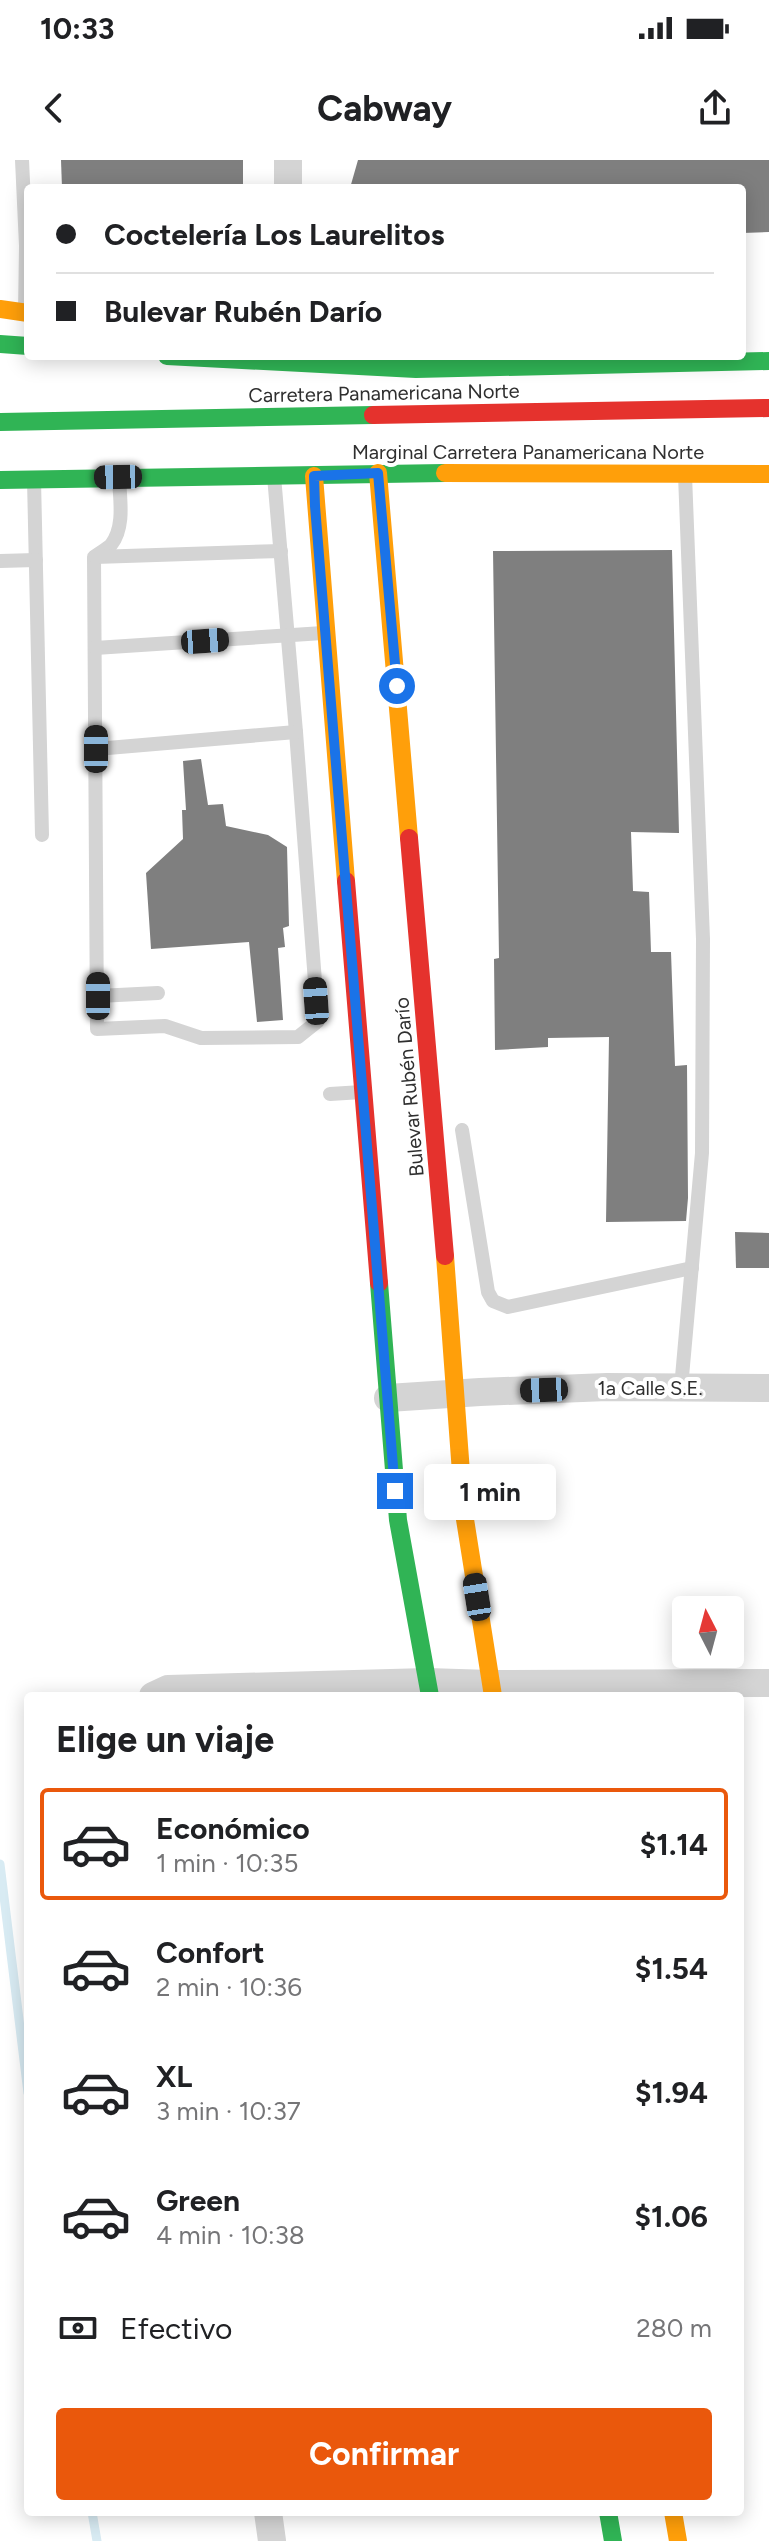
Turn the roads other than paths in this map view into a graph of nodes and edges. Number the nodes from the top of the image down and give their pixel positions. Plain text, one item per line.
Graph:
1 (22, 160) edge
2 (288, 160) edge
3 (288, 184) edge
4 (24, 203) edge
5 (0, 309) edge
6 (24, 313) edge
7 (0, 344) edge
8 (24, 346) edge
9 (244, 360) edge
10 (356, 360) edge
11 (769, 361) edge
12 (416, 369) junction
13 (769, 408) edge
14 (0, 422) edge
15 (378, 473) junction
16 (769, 474) edge
17 (685, 475) junction
18 (274, 476) junction
19 (314, 476) junction
20 (118, 477) junction
21 (34, 479) junction
22 (0, 480) edge
23 (281, 551) junction
24 (94, 557) junction
25 (36, 560) junction
26 (0, 561) edge
27 (325, 633) junction
28 (288, 635) junction
29 (95, 648) junction
30 (296, 732) junction
31 (96, 749) junction
32 (42, 835) dead end
33 (158, 993) dead end
34 (98, 996) junction
35 (362, 1092) junction
36 (330, 1094) dead end
37 (462, 1130) dead end
38 (692, 1268) junction
39 (681, 1388) junction
40 (769, 1388) edge
41 (456, 1394) junction
42 (388, 1398) junction
43 (769, 1683) edge
44 (429, 1689) edge
45 (492, 1690) edge
46 (162, 1692) edge
47 (269, 2516) edge
48 (609, 2516) edge
49 (674, 2516) edge
50 (272, 2541) edge
51 (613, 2541) edge
52 (678, 2541) edge

1 - 4 lane
2 - 3 street
5 - 6 main road
7 - 8 main road
9 - 12 main road, Carretera Panamericana Norte
10 - 12 main road
11 - 12 main road, Carretera Panamericana Norte
13 - 14 main road, Carretera Panamericana Norte
15 - 17 main road, Marginal Carretera Panamericana Norte
15 - 19 main road, Marginal Carretera Panamericana Norte
15 - 41 main road, Bulevar Rubén Darío
16 - 17 main road, Marginal Carretera Panamericana Norte
17 - 38 lane
18 - 19 main road, Marginal Carretera Panamericana Norte
18 - 20 main road, Marginal Carretera Panamericana Norte
18 - 23 lane
19 - 27 main road
20 - 21 main road, Marginal Carretera Panamericana Norte
20 - 24 lane
21 - 22 main road, Marginal Carretera Panamericana Norte
21 - 25 lane
23 - 24 lane
23 - 28 lane
24 - 29 lane
25 - 26 lane
25 - 32 lane
27 - 28 lane
27 - 35 main road
28 - 29 lane
28 - 30 lane
29 - 31 lane
30 - 31 lane
30 - 34 lane
31 - 34 lane
33 - 34 lane
35 - 36 lane
35 - 42 main road
37 - 38 lane
38 - 39 lane
39 - 40 street, 1a Calle S.E.
39 - 41 street, 1a Calle S.E.
41 - 42 street, 1a Calle S.E.
41 - 45 main road, Bulevar Rubén Darío
42 - 44 main road
43 - 45 street
44 - 45 street
44 - 46 street
47 - 50 street
48 - 51 main road
49 - 52 main road

